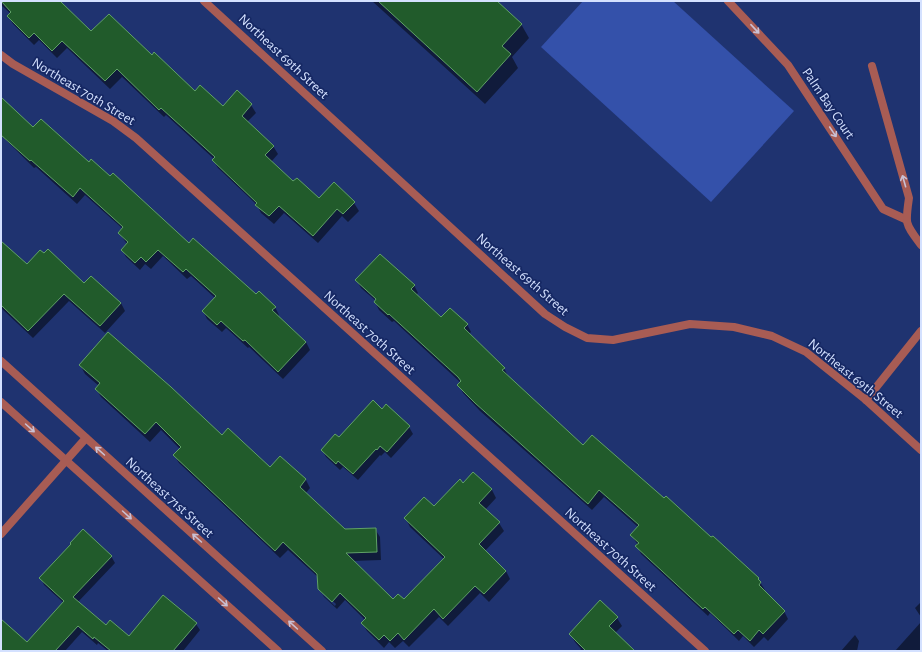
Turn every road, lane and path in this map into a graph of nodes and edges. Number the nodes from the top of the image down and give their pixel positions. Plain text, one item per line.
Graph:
1 (204, 1) edge
2 (728, 1) edge
3 (1, 55) edge
4 (872, 66) dead end
5 (905, 219) junction
6 (921, 245) edge
7 (921, 331) edge
8 (1, 361) edge
9 (866, 400) junction
10 (1, 402) edge
11 (86, 438) junction
12 (921, 450) edge
13 (66, 460) junction
14 (1, 534) edge
15 (278, 651) edge
16 (322, 651) edge
17 (705, 651) edge

1 - 9 street, Northeast 69th Street
2 -> 5 street, Palm Bay Court
3 - 17 street, Northeast 70th Street
5 -> 4 street
5 - 6 street
7 - 9 street
8 - 11 street, Northeast 71st Street
9 - 12 street, Northeast 69th Street
10 -> 13 street
11 - 13 street
16 -> 11 street, Northeast 71st Street
13 - 14 street
13 -> 15 street

